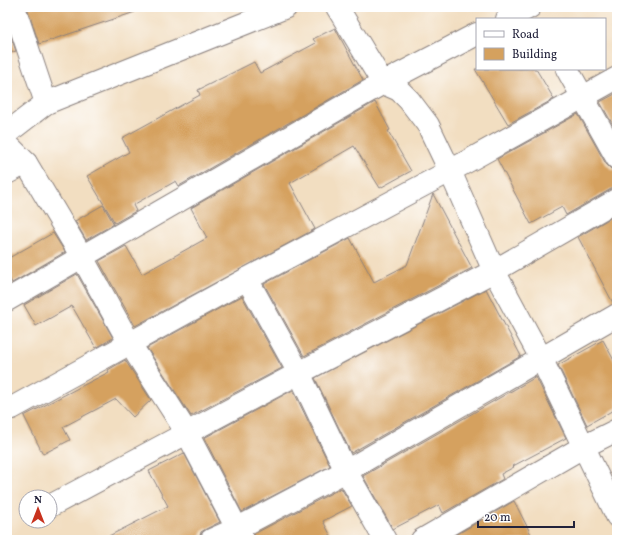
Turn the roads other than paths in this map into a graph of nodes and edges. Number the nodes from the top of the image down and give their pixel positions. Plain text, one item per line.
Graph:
1 (14, 7) edge
2 (286, 7) edge
3 (337, 7) edge
4 (531, 7) edge
5 (509, 18) edge
6 (538, 18) edge
7 (476, 35) edge
8 (568, 70) edge
9 (617, 78) edge
10 (383, 83) junction
11 (583, 97) junction
12 (46, 103) junction
13 (7, 133) edge
14 (7, 144) edge
15 (617, 158) edge
16 (26, 163) junction
17 (450, 171) junction
18 (7, 173) edge
19 (617, 200) edge
20 (82, 257) junction
21 (494, 271) junction
22 (247, 279) junction
23 (7, 300) edge
24 (617, 316) edge
25 (130, 344) junction
26 (541, 358) junction
27 (299, 373) junction
28 (12, 408) dead end
29 (617, 430) edge
30 (187, 433) junction
31 (583, 447) junction
32 (346, 471) junction
33 (58, 502) edge
34 (617, 516) edge
35 (240, 534) edge
36 (211, 540) edge
37 (385, 540) edge
38 (422, 540) edge

1 - 12 street
2 - 12 street
3 - 10 street
4 - 5 street
4 - 6 street
7 - 10 street
8 - 11 street
9 - 11 street
10 - 17 street
10 - 20 street
11 - 15 street
11 - 17 street
12 - 13 street
14 - 16 street
16 - 18 street
16 - 20 street
17 - 21 street
17 - 22 street
19 - 21 street
20 - 23 street
20 - 25 street
21 - 26 street
21 - 27 street
22 - 25 street
22 - 27 street
24 - 26 street
25 - 28 street
25 - 30 street
26 - 31 street
26 - 32 street
27 - 30 street
27 - 32 street
29 - 31 street
30 - 33 street
30 - 35 street
31 - 34 street
31 - 38 street
32 - 35 street
32 - 37 street
35 - 36 street

